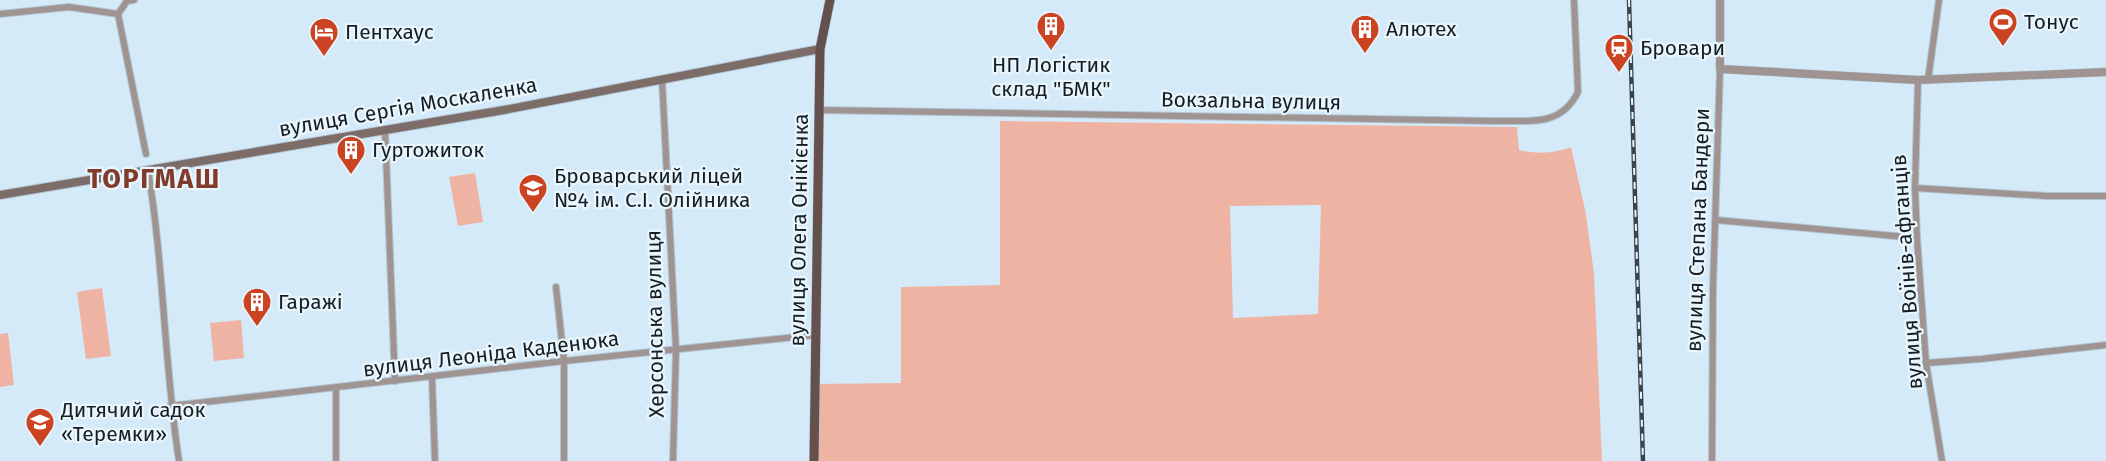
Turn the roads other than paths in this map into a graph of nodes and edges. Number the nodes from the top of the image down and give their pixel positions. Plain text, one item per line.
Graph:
1 (134, 0) edge
2 (830, 0) edge
3 (1574, 0) edge
4 (1720, 0) edge
5 (1939, 0) edge
6 (0, 14) edge
7 (118, 14) junction
8 (820, 49) junction
9 (1720, 69) junction
10 (2106, 72) edge
11 (662, 79) junction
12 (1918, 80) junction
13 (1928, 80) junction
14 (819, 110) junction
15 (385, 130) junction
16 (146, 154) dead end
17 (148, 170) junction
18 (1915, 188) junction
19 (0, 195) edge
20 (2106, 196) edge
21 (1716, 220) junction
22 (1917, 238) junction
23 (556, 287) dead end
24 (815, 335) junction
25 (2106, 345) edge
26 (676, 350) junction
27 (564, 361) junction
28 (1926, 363) junction
29 (432, 377) junction
30 (394, 381) junction
31 (336, 388) junction
32 (170, 406) junction
33 (178, 461) edge
34 (336, 461) edge
35 (435, 461) edge
36 (564, 461) edge
37 (673, 461) edge
38 (814, 461) edge
39 (1713, 461) edge
40 (1942, 461) edge

1 - 7 street
2 - 8 main road, вулиця Олега Онікієнка
3 - 14 street, Вокзальна вулиця
4 - 9 street, вулиця Степана Бандери
5 - 13 street
6 - 7 street
7 - 16 street
8 - 11 main road, вулиця Сергія Москаленка
8 - 14 main road, вулиця Олега Онікієнка
9 - 12 street
9 - 21 street, вулиця Степана Бандери
10 - 13 street
11 - 15 main road, вулиця Сергія Москаленка
11 - 26 street, Херсонська вулиця
12 - 13 street
12 - 18 street, вулиця Воїнів-афганців
14 - 24 main road, вулиця Олега Онікієнка
15 - 17 main road, вулиця Сергія Москаленка
15 - 30 street
17 - 19 main road, вулиця Сергія Москаленка
17 - 32 street
18 - 20 street
18 - 22 street, вулиця Воїнів-афганців
21 - 22 street
21 - 39 street, вулиця Степана Бандери
22 - 28 street, вулиця Воїнів-афганців
23 - 27 street
24 - 26 street, вулиця Леоніда Каденюка
24 - 38 main road, вулиця Олега Онікієнка
25 - 28 street
26 - 27 street, вулиця Леоніда Каденюка
26 - 37 street, Херсонська вулиця
27 - 29 street, вулиця Леоніда Каденюка
27 - 36 street
28 - 40 street, вулиця Воїнів-афганців
29 - 30 street, вулиця Леоніда Каденюка
29 - 35 street
30 - 31 street, вулиця Леоніда Каденюка
31 - 32 street, вулиця Леоніда Каденюка
31 - 34 street
32 - 33 street

